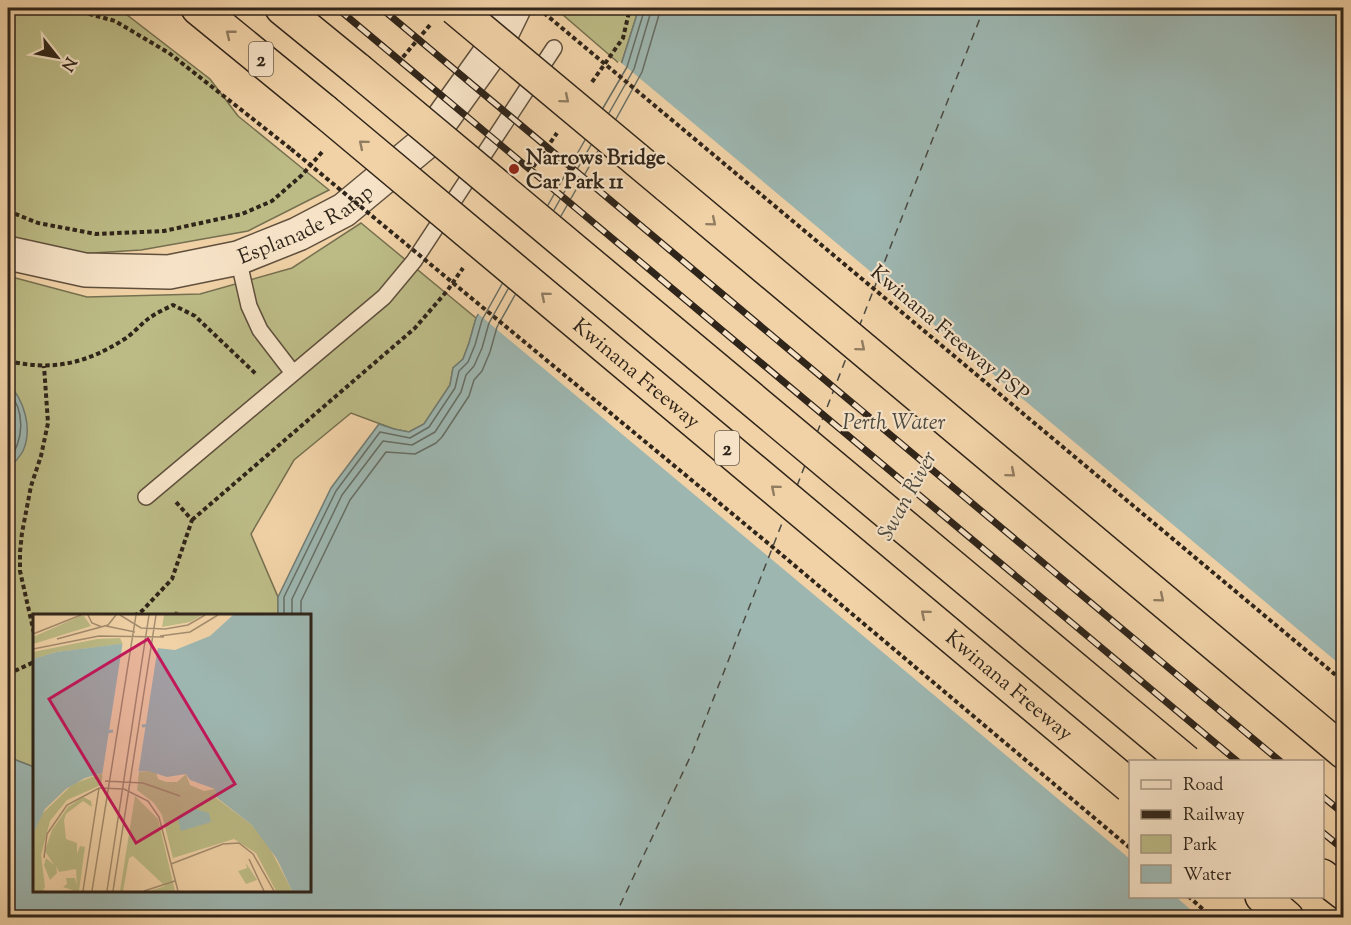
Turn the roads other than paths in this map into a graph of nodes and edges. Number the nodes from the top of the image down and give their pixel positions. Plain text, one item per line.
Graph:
1 (198, 8) edge
2 (282, 8) edge
3 (514, 8) edge
4 (446, 12) edge
5 (554, 48) dead end
6 (8, 253) edge
7 (238, 258) junction
8 (294, 373) junction
9 (146, 497) dead end
10 (1344, 752) edge
11 (1184, 760) edge
12 (1129, 784) edge
13 (1324, 877) edge
14 (1344, 893) edge
15 (1263, 898) edge
16 (1287, 918) edge

12 -> 1 highway, Kwinana Freeway / 2, bridge
2 - 11 highway, bridge
3 - 7 street, Esplanade Ramp
4 -> 10 highway, bridge
5 - 8 lane
6 - 7 street, Esplanade Ramp
7 - 8 lane
8 - 9 lane
13 - 14 highway
15 - 16 highway

